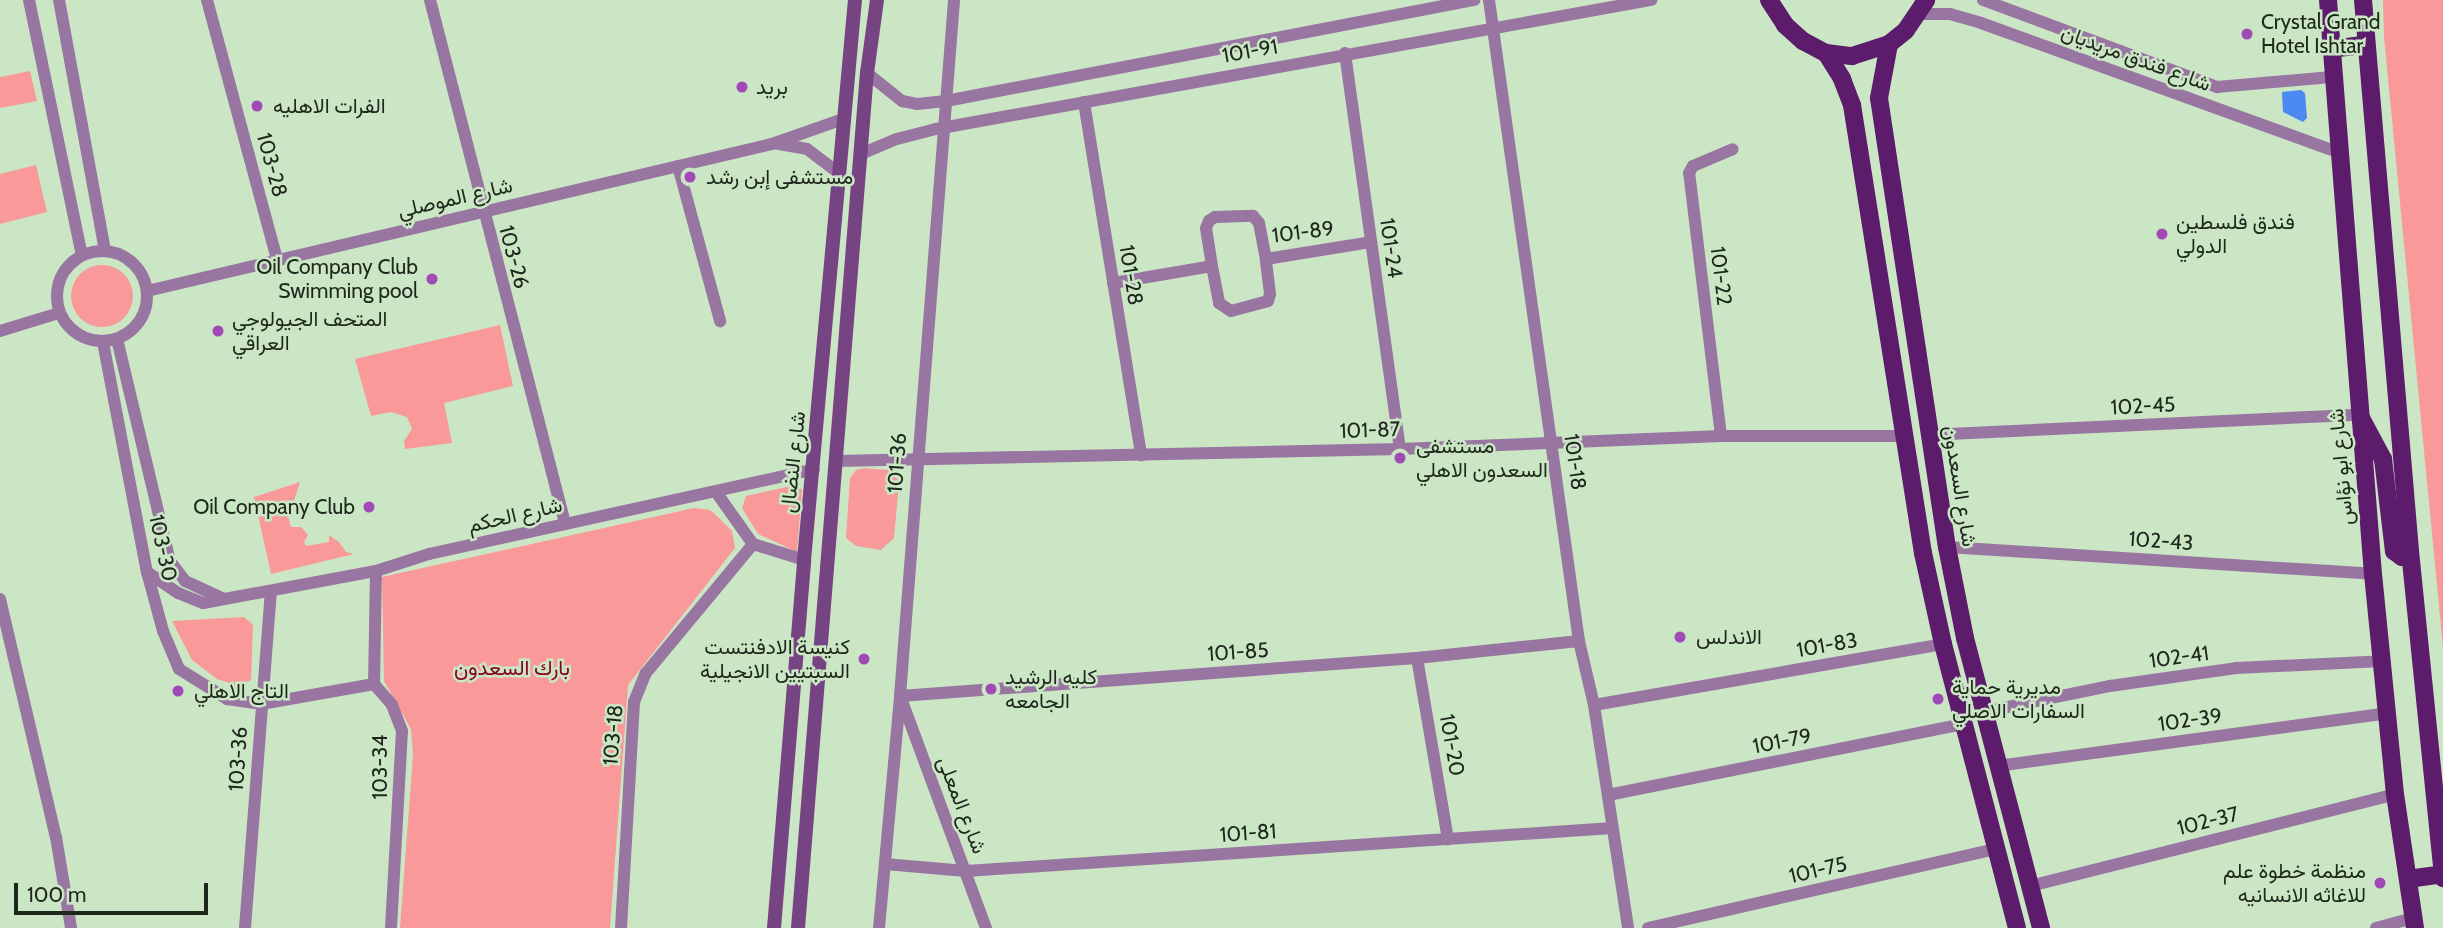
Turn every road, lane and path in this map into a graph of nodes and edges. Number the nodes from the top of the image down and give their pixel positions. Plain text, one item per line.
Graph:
1 (29, 0) edge
2 (59, 0) edge
3 (207, 0) edge
4 (430, 0) edge
5 (855, 0) edge
6 (883, 0) edge
7 (954, 0) edge
8 (1474, 0) edge
9 (1489, 0) edge
10 (1651, 0) edge
11 (1983, 0) edge
12 (2328, 0) edge
13 (2363, 0) edge
14 (1768, 1) edge
15 (876, 7) edge
16 (1922, 7) edge
17 (2036, 20) junction
18 (1493, 27) junction
19 (2030, 40) junction
20 (1889, 44) junction
21 (2365, 45) junction
22 (2330, 49) junction
23 (1345, 53) junction
24 (1826, 53) junction
25 (867, 73) junction
26 (2332, 77) junction
27 (2217, 87) junction
28 (946, 102) junction
29 (1084, 102) junction
30 (2212, 106) junction
31 (843, 119) junction
32 (944, 127) junction
33 (772, 144) junction
34 (1733, 149) dead end
35 (2338, 152) junction
36 (861, 154) junction
37 (678, 166) junction
38 (840, 174) junction
39 (482, 212) junction
40 (1371, 242) junction
41 (105, 251) junction
42 (82, 255) junction
43 (1266, 259) junction
44 (277, 260) junction
45 (1212, 266) junction
46 (1113, 284) junction
47 (147, 291) junction
48 (59, 313) junction
49 (720, 321) dead end
50 (0, 331) edge
51 (117, 339) junction
52 (103, 342) junction
53 (2359, 415) junction
54 (1928, 435) junction
55 (1721, 436) junction
56 (1904, 436) junction
57 (1553, 444) junction
58 (1400, 449) junction
59 (1141, 456) junction
60 (916, 460) junction
61 (836, 461) junction
62 (814, 469) junction
63 (716, 492) junction
64 (565, 523) junction
65 (753, 544) junction
66 (1947, 547) junction
67 (2410, 551) junction
68 (804, 560) junction
69 (376, 571) junction
70 (147, 572) junction
71 (2373, 574) junction
72 (271, 592) junction
73 (0, 599) edge
74 (224, 599) junction
75 (1579, 641) junction
76 (1944, 644) junction
77 (1417, 658) junction
78 (2382, 661) junction
79 (374, 684) junction
80 (900, 696) junction
81 (261, 705) junction
82 (1594, 705) junction
83 (1983, 712) junction
84 (2388, 713) junction
85 (1964, 724) junction
86 (1997, 766) junction
87 (2395, 794) junction
88 (1608, 795) junction
89 (1613, 828) junction
90 (1448, 839) junction
91 (1996, 849) junction
92 (886, 864) junction
93 (966, 871) junction
94 (2443, 876) edge
95 (2408, 879) junction
96 (2030, 886) junction
97 (2414, 923) edge
98 (71, 928) edge
99 (245, 928) edge
100 (391, 928) edge
101 (621, 928) edge
102 (774, 928) edge
103 (798, 928) edge
104 (879, 928) edge
105 (986, 928) edge
106 (1628, 928) edge
107 (1648, 928) edge
108 (2017, 928) edge
109 (2040, 928) edge
110 (2376, 928) edge

1 - 42 street
2 - 41 street
3 - 44 street, 103-28
4 - 39 street, 103-26
5 - 31 main road, شارع النضال
6 - 15 main road
7 - 28 street, 101-36
8 - 28 street, 101-91
9 - 18 street, 101-18
10 - 18 street, 101-91
11 - 17 street
12 - 22 main road, شارع ابو نؤاس
13 - 21 main road
14 - 24 main road
15 - 25 main road, شارع النضال
16 - 19 street, شارع فندق مريديان
16 - 20 main road
17 - 19 street
17 - 27 street
18 - 23 street, 101-91
18 - 57 street, 101-18
19 - 30 street, شارع فندق مريديان
20 - 24 main road
20 - 54 main road, شارع السعدون
21 - 22 main road
21 - 67 main road
22 - 26 main road, شارع ابو نؤاس
23 - 29 street, 101-91
23 - 40 street, 101-24
24 - 56 main road
25 - 28 street, 101-91
25 - 36 main road, شارع النضال
26 - 27 street
26 - 35 main road, شارع ابو نؤاس
27 - 30 street
28 - 32 street, 101-36
29 - 32 street, 101-91
29 - 46 street, 101-28
30 - 35 street, شارع فندق مريديان
31 - 33 street, شارع الموصلي
31 - 38 main road, شارع النضال
32 - 36 street, 101-91
32 - 60 street, 101-36
33 - 37 street, شارع الموصلي
33 - 38 street, شارع الموصلي
34 - 55 street, 101-22
35 - 53 main road, شارع ابو نؤاس
36 - 61 main road, شارع النضال
37 - 39 street, شارع الموصلي
37 - 49 street
38 - 62 main road, شارع النضال
39 - 44 street, شارع الموصلي
39 - 64 street, 103-26
40 - 43 street, 101-89
40 - 58 street, 101-24
41 - 42 street
41 - 47 street
42 - 48 street
43 - 45 street
43 - 45 street, 101-89
44 - 47 street, شارع الموصلي
45 - 46 street
46 - 59 street, 101-28
47 - 51 street
48 - 50 street
48 - 52 street
51 - 52 street
51 - 74 street, 103-30
52 - 70 street, 103-30
53 - 54 street, 102-45
53 - 67 main road
53 - 71 main road, شارع ابو نؤاس
54 - 66 main road, شارع السعدون
55 - 56 street, 101-87
55 - 57 street, 101-87
56 - 76 main road
57 - 58 street, 101-87
57 - 75 street, 101-18
58 - 59 street, 101-87
59 - 60 street, 101-87
60 - 61 street, 101-87
60 - 80 street, 101-36
61 - 103 main road, شارع النضال
62 - 63 street, شارع الحكم
62 - 68 main road, شارع النضال
63 - 64 street, شارع الحكم
63 - 65 street
64 - 69 street, شارع الحكم
65 - 68 street
65 - 101 street, 103-18
66 - 71 street, 102-43
66 - 83 main road, شارع السعدون
67 - 94 main road
68 - 102 main road, شارع النضال
69 - 72 street, شارع الحكم
69 - 79 street
70 - 74 street, شارع الحكم
70 - 81 street, 103-30
71 - 78 main road, شارع ابو نؤاس
72 - 74 street, شارع الحكم
72 - 81 street, 103-36
73 - 98 street
75 - 77 street, 101-85
75 - 82 street, 101-18
76 - 82 street, 101-83
76 - 85 main road
77 - 80 street, 101-85
77 - 90 street, 101-20
78 - 83 street, 102-41
78 - 84 main road, شارع ابو نؤاس
79 - 81 street
79 - 100 street, 103-34
80 - 92 street, 101-36
80 - 93 street, شارع المعلى
81 - 99 street, 103-36
82 - 88 street, 101-18
83 - 86 main road, شارع السعدون
84 - 86 street, 102-39
84 - 87 main road, شارع ابو نؤاس
85 - 88 street, 101-79
85 - 91 main road
86 - 96 main road, شارع السعدون
87 - 95 main road, شارع ابو نؤاس
87 - 96 street, 102-37
88 - 89 street, 101-18
89 - 90 street, 101-81
89 - 106 street, 101-18
90 - 93 street, 101-81
91 - 107 street, 101-75
91 - 108 main road
92 - 93 street, 101-81
92 - 104 street, 101-36
93 - 105 street, شارع المعلى
94 - 95 main road
95 - 97 main road, شارع ابو نؤاس
96 - 109 main road, شارع السعدون
97 - 110 street

